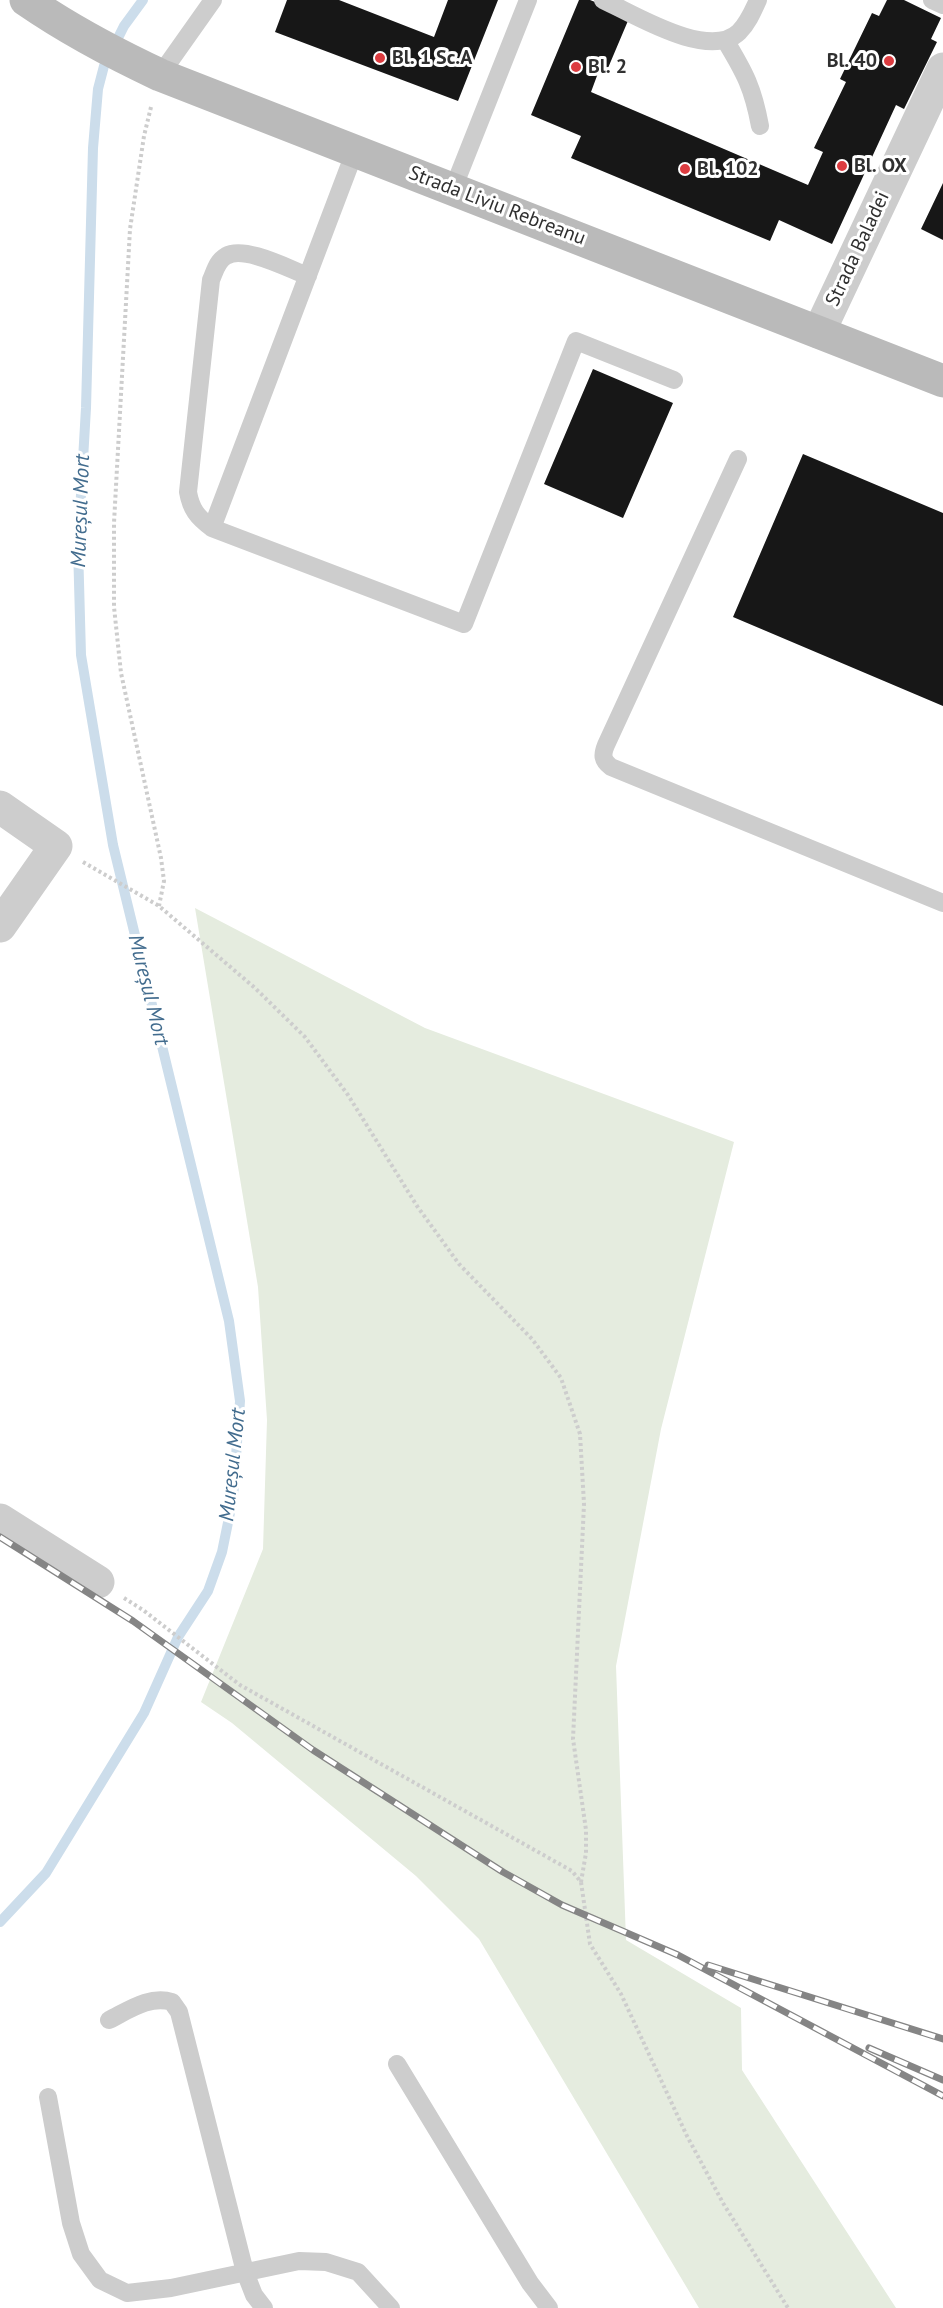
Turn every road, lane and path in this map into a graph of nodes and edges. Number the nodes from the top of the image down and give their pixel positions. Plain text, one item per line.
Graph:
1 (26, 0) edge
2 (213, 0) edge
3 (528, 0) edge
4 (603, 0) edge
5 (758, 0) edge
6 (932, 0) edge
7 (943, 5) edge
8 (725, 40) junction
9 (943, 69) edge
10 (160, 75) junction
11 (760, 126) dead end
12 (355, 151) junction
13 (453, 189) junction
14 (308, 276) junction
15 (819, 332) junction
16 (674, 380) dead end
17 (943, 381) edge
18 (738, 459) dead end
19 (212, 528) junction
20 (0, 807) edge
21 (56, 846) junction
22 (943, 903) edge
23 (159, 906) junction
24 (0, 926) edge
25 (0, 1520) edge
26 (98, 1582) joint
27 (581, 1881) junction
28 (109, 2020) dead end
29 (397, 2064) dead end
30 (48, 2097) dead end
31 (245, 2272) junction
32 (264, 2308) edge
33 (392, 2308) edge
34 (549, 2308) edge
35 (788, 2308) edge

1 - 10 street, Strada Liviu Rebreanu
2 - 10 lane
3 - 13 lane
4 - 8 lane
5 - 8 lane
6 - 7 lane
8 - 11 lane
9 - 15 street, Strada Baladei
10 - 12 street, Strada Liviu Rebreanu
10 - 23 path
12 - 13 street, Strada Liviu Rebreanu
12 - 14 lane
13 - 15 street, Strada Liviu Rebreanu
14 - 19 lane
14 - 19 lane
15 - 17 street, Strada Liviu Rebreanu
16 - 19 lane
18 - 22 lane
20 - 21 street
21 - 23 path
21 - 24 street
23 - 27 path
25 - 26 street
26 - 27 path
27 - 35 path
28 - 31 lane
29 - 34 lane
30 - 31 lane
31 - 32 lane
31 - 33 lane

